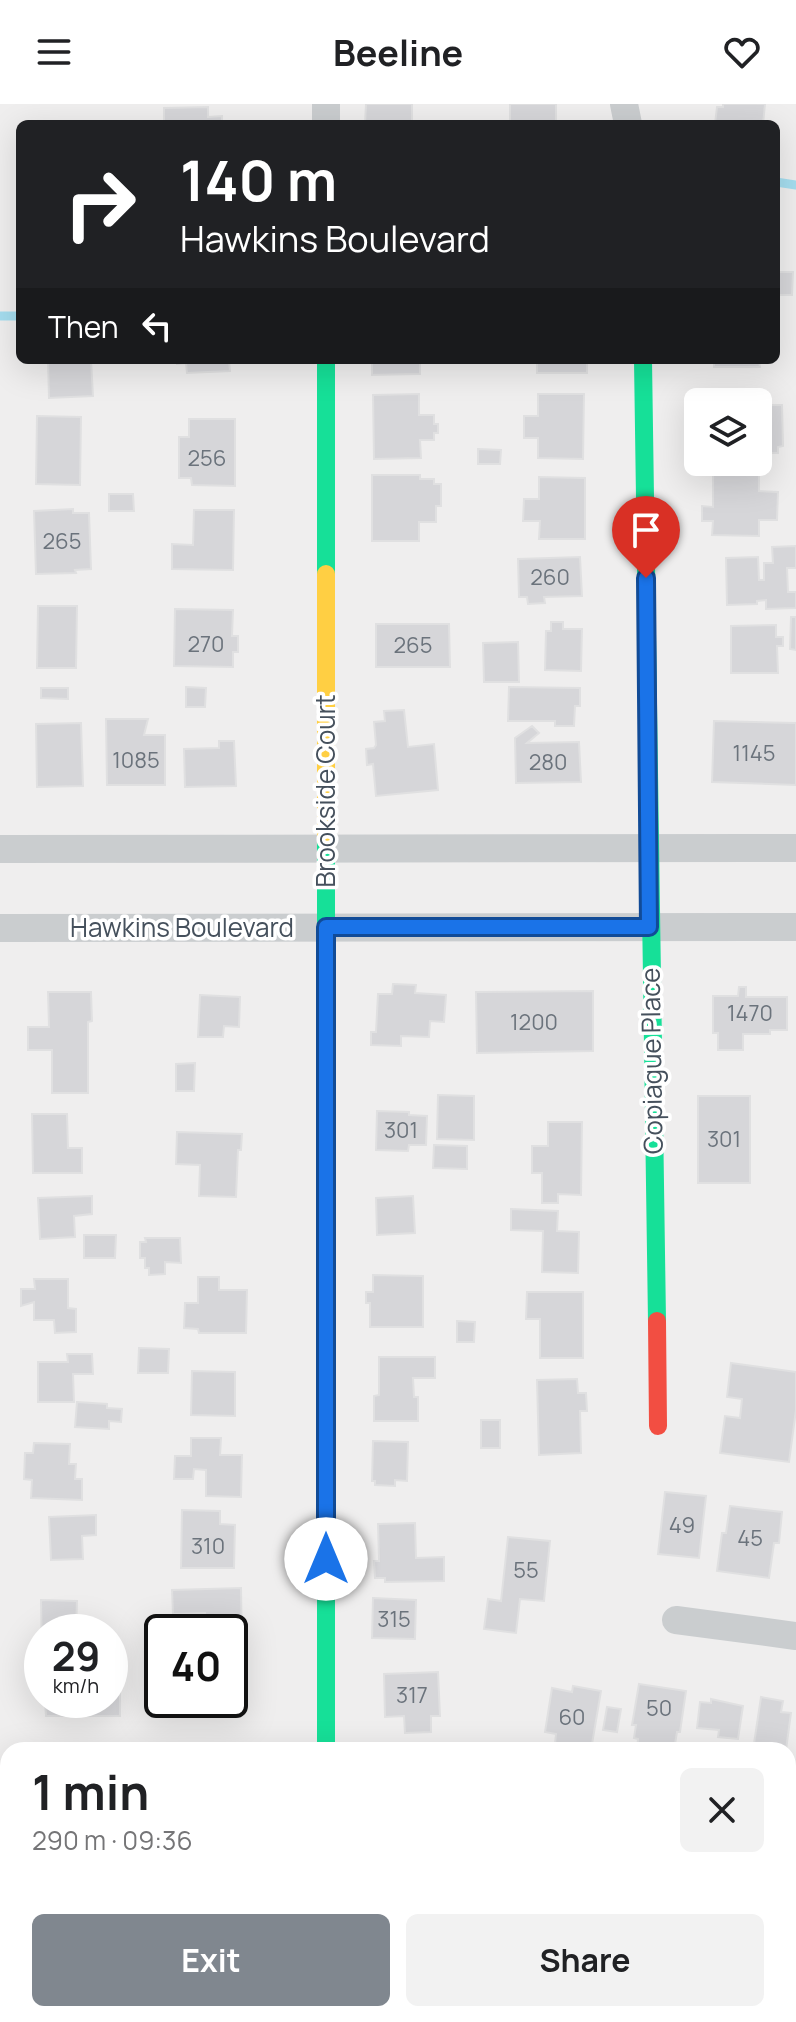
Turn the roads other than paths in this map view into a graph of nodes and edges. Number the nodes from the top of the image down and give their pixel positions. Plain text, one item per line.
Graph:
1 (326, 364) edge
2 (643, 364) edge
3 (649, 847) junction
4 (326, 848) junction
5 (796, 848) edge
6 (0, 849) edge
7 (326, 927) junction
8 (649, 927) junction
9 (796, 927) edge
10 (0, 928) edge
11 (658, 1426) dead end
12 (676, 1620) dead end
13 (796, 1636) edge
14 (326, 1742) edge

1 - 4 street, Brookside Court
2 - 3 street, Copiague Place
3 - 4 street
3 - 5 street
3 - 8 street, Copiague Place
4 - 6 street
4 - 7 street, Brookside Court
7 - 8 street, Hawkins Boulevard
7 - 10 street, Hawkins Boulevard
7 - 14 street, Brookside Court
8 - 9 street, Hawkins Boulevard
8 - 11 street, Copiague Place
12 - 13 street

